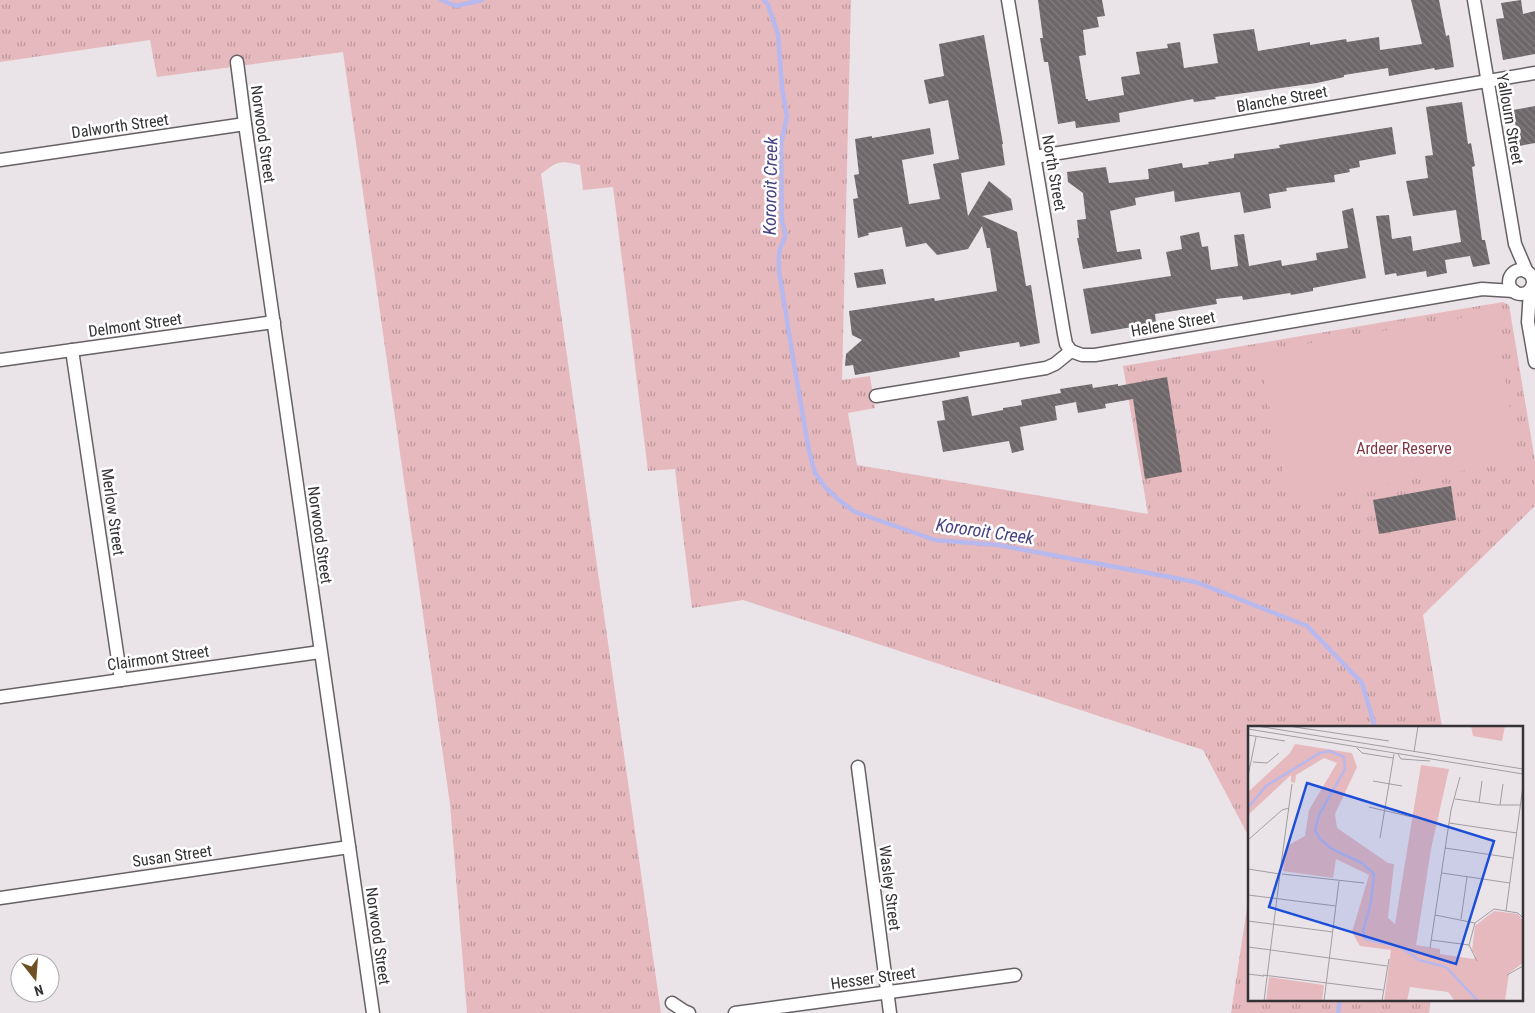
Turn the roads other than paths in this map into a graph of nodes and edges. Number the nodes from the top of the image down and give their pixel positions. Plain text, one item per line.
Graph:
1 (1008, 0) edge
2 (1474, 0) edge
3 (237, 62) dead end
4 (1535, 73) edge
5 (1487, 81) junction
6 (245, 124) junction
7 (1035, 157) junction
8 (0, 160) edge
9 (1515, 244) junction
10 (1531, 273) edge
11 (1512, 276) junction
12 (1532, 288) edge
13 (1482, 289) junction
14 (1515, 292) junction
15 (274, 322) junction
16 (1528, 322) junction
17 (72, 350) junction
18 (1070, 351) junction
19 (0, 360) edge
20 (1535, 362) edge
21 (876, 396) dead end
22 (320, 652) junction
23 (121, 680) junction
24 (0, 697) edge
25 (858, 767) dead end
26 (349, 847) junction
27 (0, 898) edge
28 (1016, 975) dead end
29 (887, 992) junction
30 (672, 1003) dead end
31 (373, 1013) edge
32 (689, 1013) edge
33 (735, 1013) edge
34 (890, 1013) edge

1 - 7 street, North Street
2 - 5 street, Yallourn Street
3 - 6 street, Norwood Street
4 - 5 street, Blanche Street
5 - 7 street, Blanche Street
5 - 9 street, Yallourn Street
6 - 8 street, Dalworth Street
6 - 15 street, Norwood Street
7 - 18 street, North Street
9 - 10 street, Yallourn Street
9 - 11 street, Yallourn Street
10 - 11 street
10 - 12 street, Yallourn Street
11 - 13 street, Helene Street
11 - 14 street, Yallourn Street
12 - 14 street
12 - 16 street, Yallourn Street
13 - 14 street, Helene Street
13 - 18 street, Helene Street
14 - 16 street, Yallourn Street
15 - 17 street, Delmont Street
15 - 22 street, Norwood Street
16 - 20 street, Yallourn Street
17 - 19 street, Delmont Street
17 - 23 street, Merlow Street
18 - 21 street
22 - 23 street, Clairmont Street
22 - 26 street, Norwood Street
23 - 24 street, Clairmont Street
25 - 29 street, Wasley Street
26 - 27 street, Susan Street
26 - 31 street, Norwood Street
28 - 29 street, Hesser Street
29 - 33 street, Hesser Street
29 - 34 street, Wasley Street
30 - 32 street

